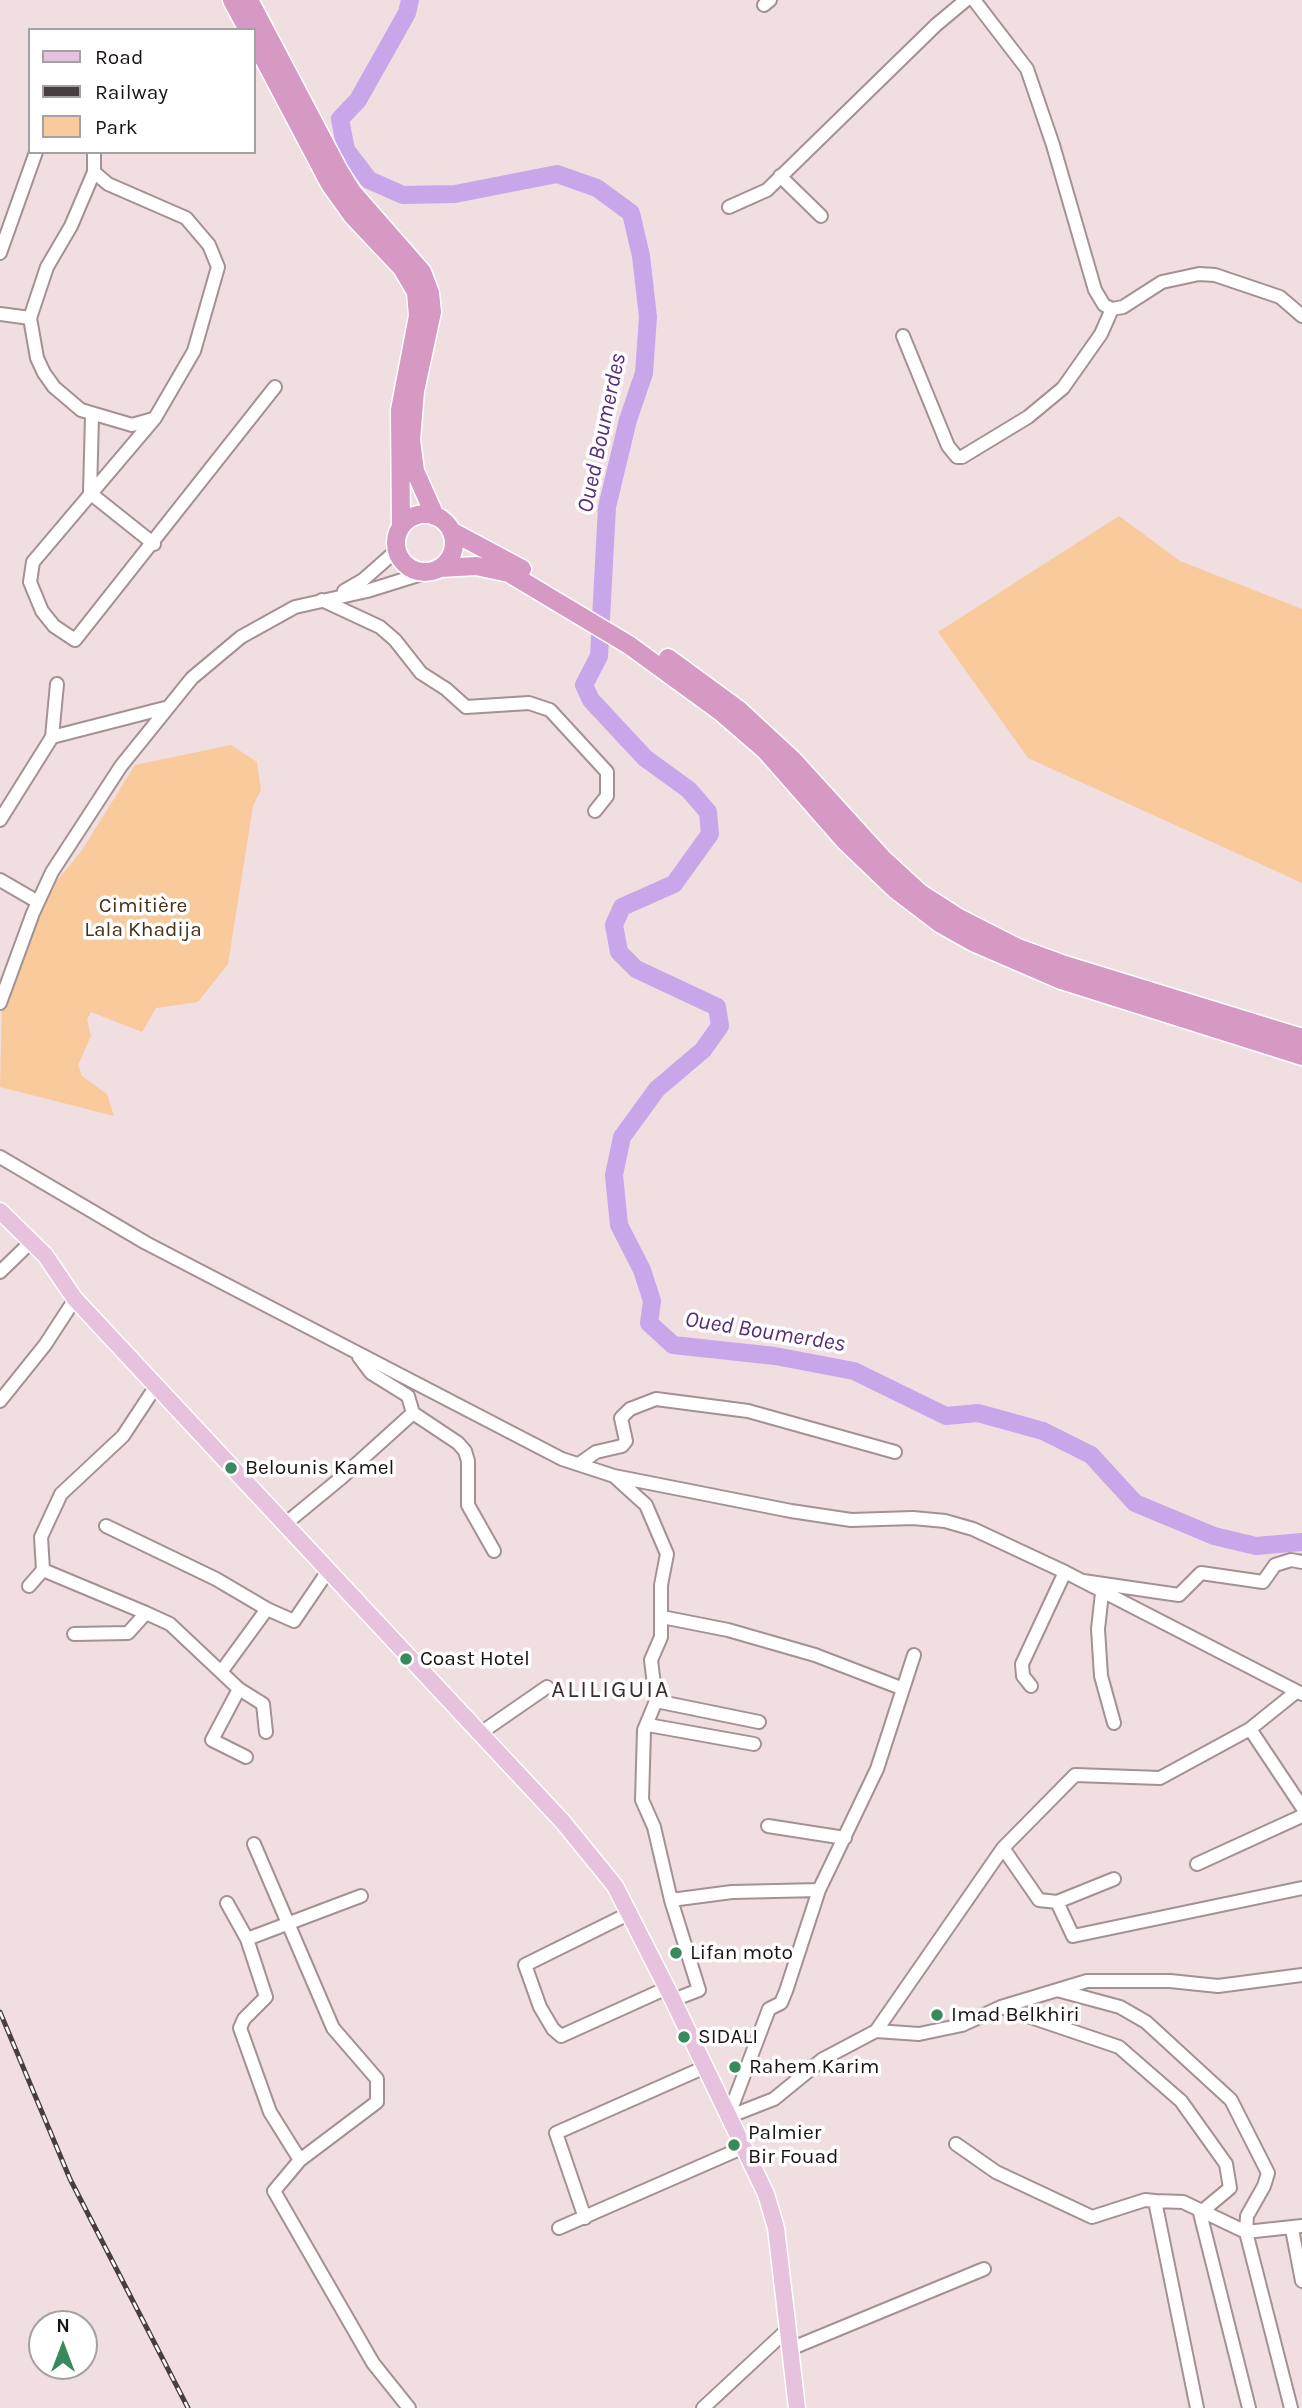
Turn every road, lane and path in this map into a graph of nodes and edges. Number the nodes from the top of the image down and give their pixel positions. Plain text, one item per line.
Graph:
1 (232, 0) edge
2 (249, 0) edge
3 (966, 0) edge
4 (974, 0) edge
5 (247, 28) edge
6 (256, 44) edge
7 (35, 154) edge
8 (94, 154) edge
9 (93, 172) junction
10 (780, 176) junction
11 (729, 207) dead end
12 (821, 216) dead end
13 (0, 253) edge
14 (1112, 309) junction
15 (0, 314) edge
16 (1302, 316) edge
17 (30, 318) junction
18 (903, 336) dead end
19 (275, 387) dead end
20 (92, 416) junction
21 (155, 418) junction
22 (90, 493) junction
23 (435, 516) junction
24 (401, 527) junction
25 (451, 531) junction
26 (154, 544) junction
27 (397, 550) junction
28 (435, 570) junction
29 (338, 595) junction
30 (321, 600) junction
31 (592, 615) junction
32 (617, 631) junction
33 (57, 684) dead end
34 (165, 708) junction
35 (52, 737) junction
36 (595, 810) dead end
37 (0, 820) edge
38 (0, 880) edge
39 (38, 902) junction
40 (0, 1003) edge
41 (1302, 1038) edge
42 (1302, 1056) edge
43 (0, 1157) edge
44 (0, 1212) edge
45 (32, 1241) junction
46 (0, 1272) edge
47 (75, 1300) junction
48 (357, 1353) junction
49 (156, 1386) junction
50 (0, 1401) edge
51 (413, 1413) junction
52 (895, 1452) dead end
53 (579, 1464) junction
54 (614, 1476) junction
55 (285, 1524) junction
56 (106, 1526) dead end
57 (494, 1550) dead end
58 (1302, 1562) edge
59 (43, 1570) junction
60 (328, 1571) junction
61 (1065, 1572) junction
62 (1083, 1581) junction
63 (29, 1586) dead end
64 (1102, 1593) junction
65 (267, 1609) junction
66 (146, 1613) junction
67 (662, 1617) junction
68 (74, 1634) dead end
69 (914, 1655) dead end
70 (221, 1672) junction
71 (1031, 1686) dead end
72 (547, 1687) dead end
73 (901, 1688) junction
74 (239, 1689) junction
75 (1299, 1693) edge
76 (656, 1701) junction
77 (759, 1722) dead end
78 (1114, 1723) dead end
79 (648, 1725) junction
80 (1250, 1729) junction
81 (266, 1732) dead end
82 (479, 1734) junction
83 (754, 1744) dead end
84 (246, 1757) dead end
85 (1302, 1807) edge
86 (1302, 1816) edge
87 (768, 1826) dead end
88 (845, 1838) junction
89 (254, 1844) dead end
90 (1003, 1848) junction
91 (1197, 1864) dead end
92 (1114, 1879) dead end
93 (1302, 1888) edge
94 (818, 1890) junction
95 (361, 1896) dead end
96 (671, 1900) junction
97 (1057, 1902) junction
98 (227, 1903) dead end
99 (628, 1914) junction
100 (288, 1924) junction
101 (247, 1939) junction
102 (1302, 1975) edge
103 (1055, 1989) junction
104 (670, 1994) junction
105 (1001, 2007) junction
106 (876, 2031) junction
107 (703, 2068) junction
108 (728, 2117) junction
109 (956, 2144) dead end
110 (742, 2148) junction
111 (300, 2160) junction
112 (1155, 2202) junction
113 (1200, 2213) junction
114 (584, 2218) junction
115 (1297, 2227) edge
116 (559, 2228) dead end
117 (1246, 2232) junction
118 (984, 2269) dead end
119 (1302, 2281) edge
120 (787, 2330) junction
121 (790, 2349) junction
122 (409, 2408) edge
123 (703, 2408) edge
124 (797, 2408) edge
125 (1197, 2408) edge
126 (1249, 2408) edge
127 (1292, 2408) edge

1 - 5 highway
2 - 23 highway
3 - 10 street
4 - 14 street
6 - 24 highway
7 - 13 street
8 - 9 street
9 - 17 street
9 - 21 street
10 - 11 street
10 - 12 street
14 - 16 street
14 - 18 street
15 - 17 street
17 - 20 street
19 - 26 street
20 - 21 street
20 - 22 street
21 - 22 street
22 - 26 street
22 - 26 street
23 - 24 highway
23 - 25 highway
24 - 27 highway
25 - 28 highway
25 - 31 highway
27 - 28 highway
27 - 29 street
28 - 29 street
28 - 31 highway
29 - 30 street
30 - 34 street
30 - 36 street
31 - 32 highway
32 - 41 highway
32 - 42 highway
33 - 35 street
34 - 35 street
34 - 39 street
35 - 37 street
38 - 39 street
39 - 40 street
43 - 48 street
44 - 45 main road
45 - 46 street
45 - 47 main road
47 - 49 main road
47 - 50 street
48 - 51 street
48 - 53 street
49 - 55 main road
49 - 59 street
51 - 55 street
51 - 57 street
52 - 53 street
53 - 54 street
54 - 61 street
54 - 67 street
55 - 60 main road
56 - 65 street
58 - 62 street
59 - 63 street
59 - 66 street
60 - 65 street
60 - 82 main road
61 - 62 street
61 - 71 street
62 - 64 street
64 - 75 street
64 - 78 street
65 - 70 street
66 - 68 street
66 - 70 street
67 - 73 street
67 - 76 street
69 - 73 street
70 - 74 street
72 - 82 street
73 - 88 street
74 - 81 street
74 - 84 street
75 - 80 street
76 - 77 street
76 - 79 street
79 - 83 street
79 - 96 street
80 - 85 street
80 - 90 street
82 - 99 main road
86 - 91 street
87 - 88 street
88 - 94 street
89 - 100 street
90 - 97 street
90 - 106 street
92 - 97 street
93 - 97 street
94 - 96 street
94 - 108 street
95 - 100 street
96 - 104 street
98 - 101 street
99 - 104 main road
99 - 104 street
100 - 101 street
100 - 111 street
101 - 111 street
102 - 103 street
103 - 105 street
103 - 117 street
104 - 107 main road
105 - 106 street
105 - 113 street
106 - 108 street
107 - 108 main road
107 - 114 street
108 - 110 main road
109 - 112 street
110 - 114 street
110 - 120 main road
111 - 122 street
112 - 113 street
112 - 125 street
113 - 117 street
113 - 126 street
114 - 116 street
115 - 117 street
115 - 119 street
117 - 127 street
118 - 121 street
120 - 121 main road
120 - 123 street
121 - 124 main road

